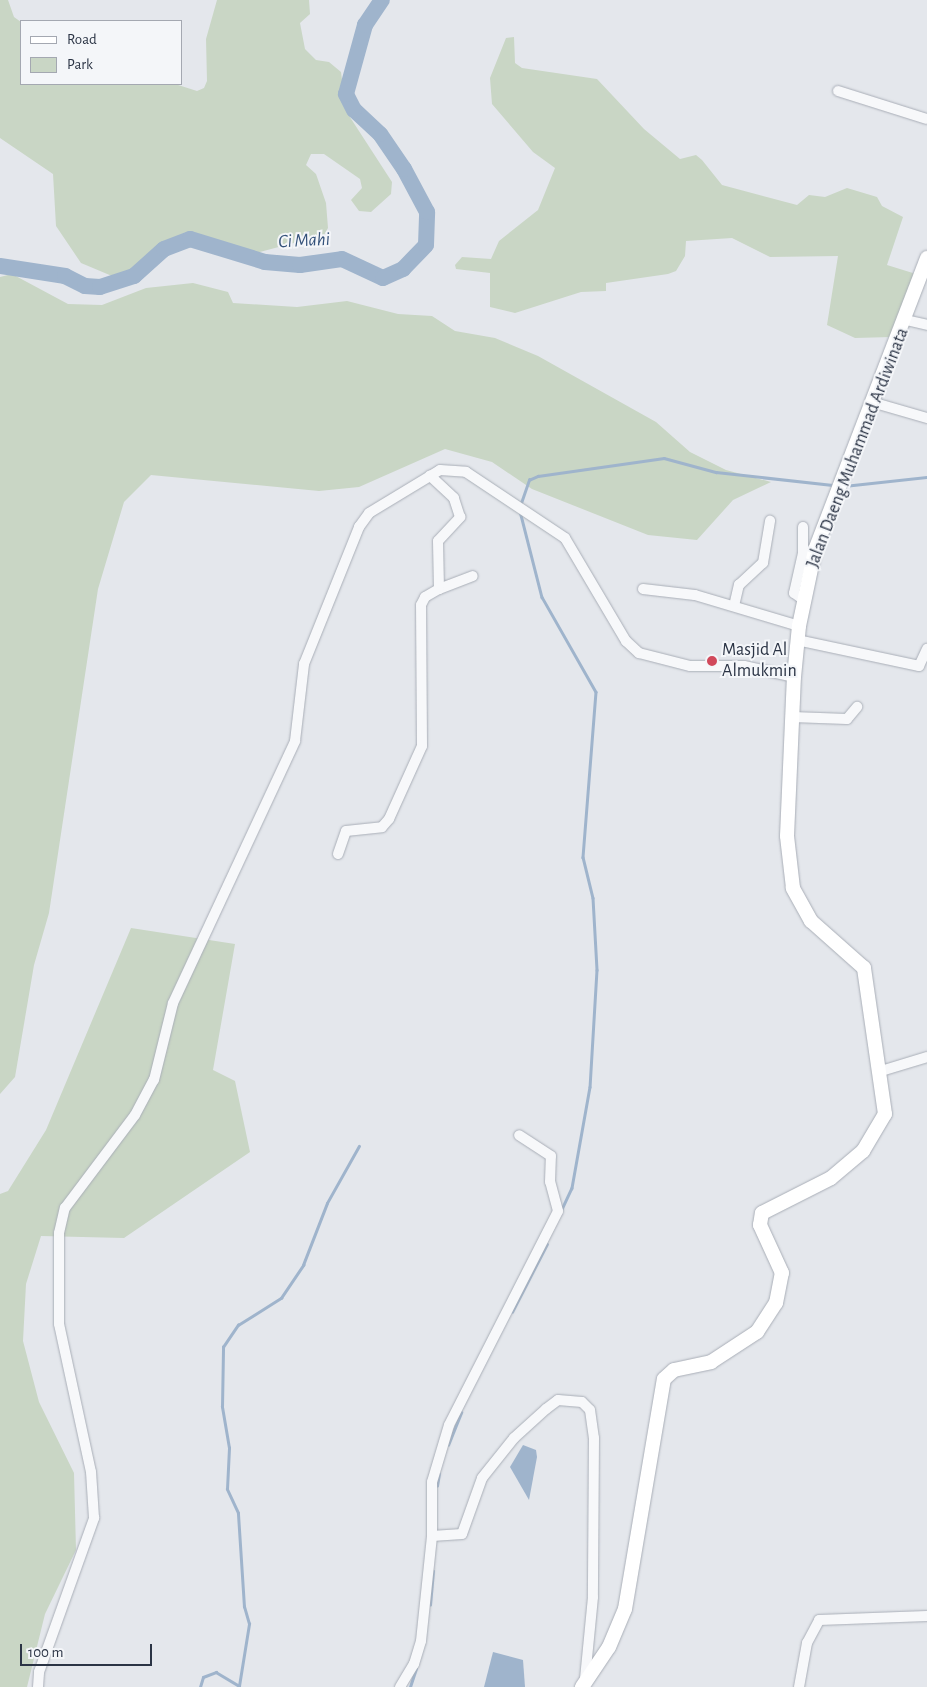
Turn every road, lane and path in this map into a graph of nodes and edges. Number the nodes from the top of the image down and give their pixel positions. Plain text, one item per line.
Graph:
1 (838, 91) dead end
2 (927, 119) edge
3 (926, 268) edge
4 (906, 320) junction
5 (927, 325) edge
6 (875, 403) junction
7 (927, 418) edge
8 (430, 476) junction
9 (770, 521) dead end
10 (803, 527) dead end
11 (473, 576) dead end
12 (439, 589) junction
13 (643, 589) dead end
14 (804, 600) junction
15 (734, 606) junction
16 (799, 626) junction
17 (796, 640) junction
18 (927, 649) edge
19 (794, 677) junction
20 (857, 707) dead end
21 (792, 717) junction
22 (338, 854) dead end
23 (927, 1056) edge
24 (881, 1071) junction
25 (519, 1135) dead end
26 (432, 1536) junction
27 (927, 1616) edge
28 (584, 1682) edge
29 (38, 1687) edge
30 (400, 1687) edge
31 (799, 1687) edge

1 - 2 street
3 - 4 main road, Jalan Daeng Muhammad Ardiwinata
4 - 5 street
4 - 6 main road, Jalan Daeng Muhammad Ardiwinata
6 - 7 street
6 - 14 main road, Jalan Daeng Muhammad Ardiwinata
8 - 12 street
8 - 19 street
8 - 29 street
9 - 15 street
10 - 14 street
11 - 12 street
12 - 22 street
13 - 15 street
14 - 16 main road, Jalan Daeng Muhammad Ardiwinata
15 - 16 street
16 - 17 main road, Jalan Daeng Muhammad Ardiwinata
17 - 18 street
17 - 19 main road, Jalan Daeng Muhammad Ardiwinata
19 - 21 main road, Jalan Daeng Muhammad Ardiwinata
20 - 21 street
21 - 24 main road, Jalan Daeng Muhammad Ardiwinata
23 - 24 street
24 - 28 main road, Jalan Daeng Muhammad Ardiwinata
25 - 26 street
26 - 28 street
26 - 30 street
27 - 31 street

